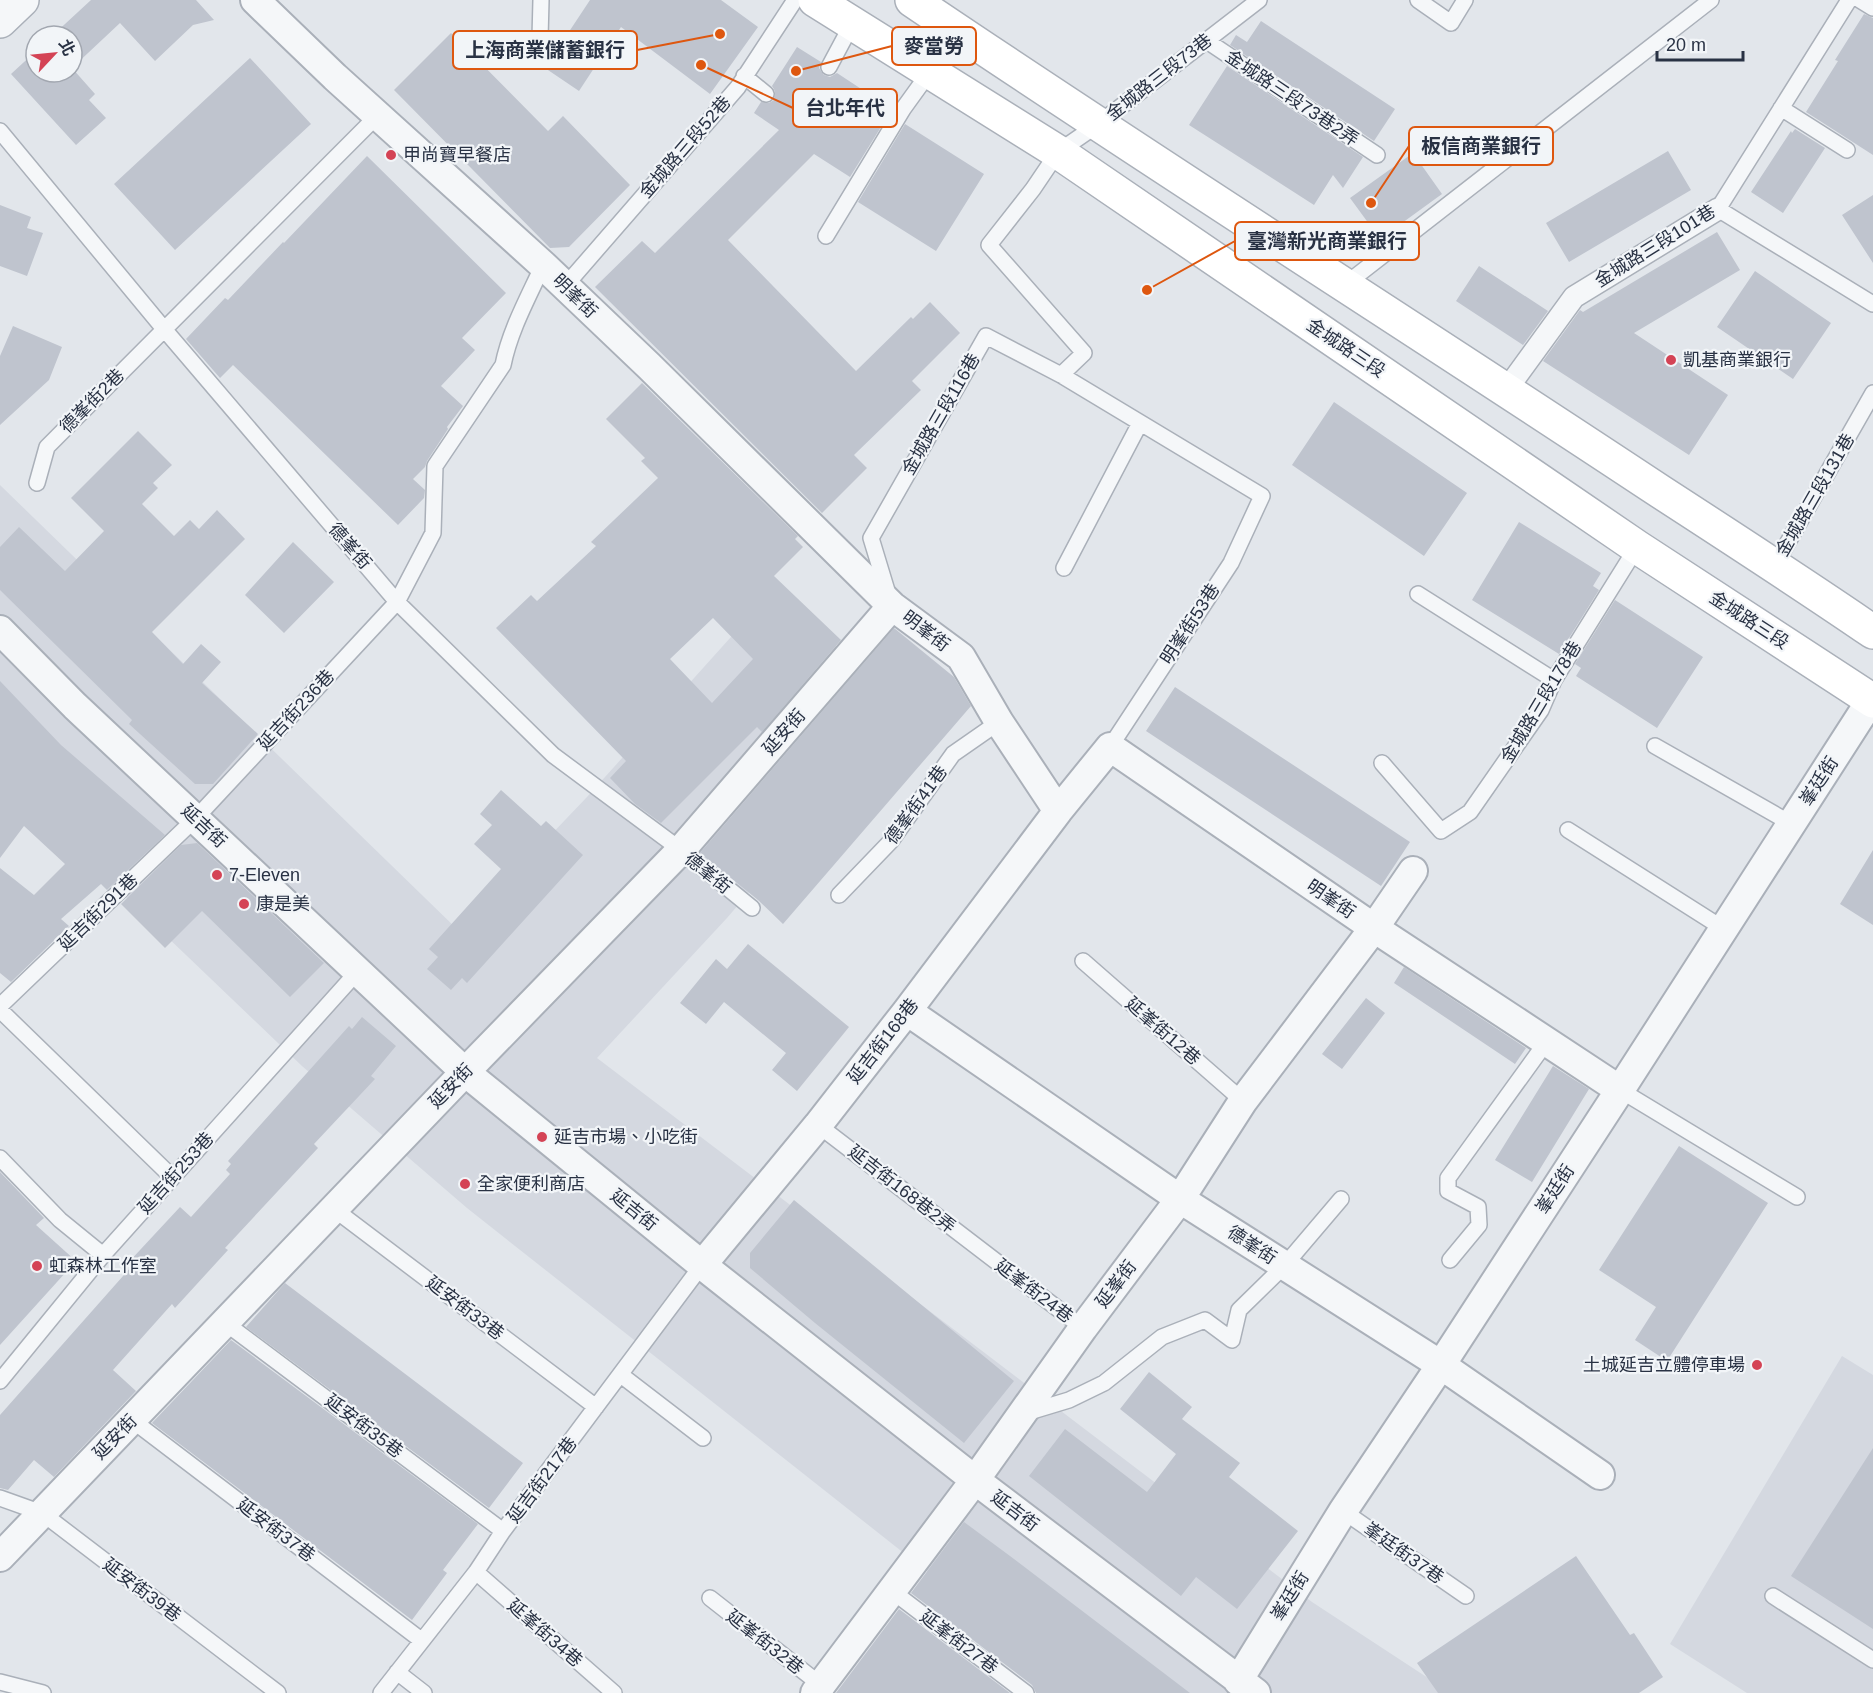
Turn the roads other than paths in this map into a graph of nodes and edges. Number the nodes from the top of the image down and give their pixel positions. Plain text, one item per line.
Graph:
1 (255, 0) edge
2 (541, 0) edge
3 (795, 0) edge
4 (815, 0) edge
5 (912, 0) edge
6 (1259, 0) edge
7 (1418, 0) edge
8 (1465, 0) edge
9 (1711, 0) edge
10 (1849, 0) edge
11 (1860, 0) edge
12 (1873, 8) edge
13 (852, 24) junction
14 (540, 38) dead end
15 (1207, 41) junction
16 (829, 67) dead end
17 (929, 73) junction
18 (744, 76) junction
19 (766, 94) dead end
20 (1781, 108) junction
21 (378, 114) junction
22 (1097, 125) junction
23 (0, 131) edge
24 (1847, 150) dead end
25 (1058, 152) junction
26 (1377, 154) dead end
27 (1718, 209) junction
28 (826, 236) dead end
29 (543, 265) junction
30 (1346, 284) junction
31 (565, 286) junction
32 (1869, 296) edge
33 (164, 329) junction
34 (1061, 375) junction
35 (1507, 389) junction
36 (1873, 393) edge
37 (1140, 423) junction
38 (37, 483) dead end
39 (1637, 547) junction
40 (1775, 565) junction
41 (1064, 568) dead end
42 (1418, 594) dead end
43 (397, 602) junction
44 (892, 606) junction
45 (0, 630) edge
46 (1873, 632) edge
47 (1554, 680) junction
48 (1872, 699) edge
49 (999, 722) junction
50 (1655, 746) dead end
51 (1110, 747) junction
52 (1382, 764) dead end
53 (1058, 811) junction
54 (196, 818) junction
55 (1792, 824) junction
56 (1568, 830) dead end
57 (681, 850) junction
58 (1413, 871) dead end
59 (839, 895) dead end
60 (752, 908) dead end
61 (1374, 928) junction
62 (1724, 929) junction
63 (1083, 962) dead end
64 (358, 971) junction
65 (0, 1008) edge
66 (907, 1011) junction
67 (1547, 1041) junction
68 (465, 1072) junction
69 (1620, 1090) junction
70 (1243, 1101) junction
71 (818, 1125) junction
72 (0, 1158) edge
73 (172, 1177) junction
74 (1797, 1197) dead end
75 (1180, 1199) junction
76 (1341, 1200) dead end
77 (334, 1209) junction
78 (986, 1254) joint
79 (104, 1255) junction
80 (1450, 1260) dead end
81 (702, 1265) junction
82 (1284, 1266) junction
83 (224, 1322) junction
84 (1083, 1328) junction
85 (1441, 1365) junction
86 (621, 1375) junction
87 (0, 1381) edge
88 (596, 1407) junction
89 (1022, 1414) junction
90 (132, 1420) junction
91 (703, 1438) dead end
92 (1600, 1474) dead end
93 (975, 1480) junction
94 (0, 1498) edge
95 (1343, 1511) junction
96 (42, 1514) junction
97 (503, 1531) junction
98 (0, 1557) edge
99 (476, 1572) junction
100 (892, 1591) junction
101 (1466, 1596) dead end
102 (1773, 1596) dead end
103 (710, 1598) dead end
104 (421, 1640) junction
105 (1873, 1660) edge
106 (397, 1672) junction
107 (0, 1682) edge
108 (1241, 1689) edge
109 (822, 1690) edge
110 (43, 1693) edge
111 (278, 1693) edge
112 (381, 1693) edge
113 (424, 1693) edge
114 (614, 1693) edge
115 (1026, 1693) edge

1 - 21 street, 明峯街
2 - 14 lane
3 - 18 lane, 金城路三段52巷
4 - 13 main road, 金城路三段
5 - 22 main road
6 - 15 lane, 金城路三段73巷
7 - 8 lane
9 - 30 lane
10 - 20 lane, 金城路三段101巷
11 - 12 lane
13 - 16 lane
13 - 17 main road, 金城路三段
15 - 22 lane, 金城路三段73巷
15 - 26 lane, 金城路三段73巷2弄
17 - 25 main road, 金城路三段
17 - 28 lane
18 - 19 lane
18 - 31 lane, 金城路三段52巷
20 - 24 lane
20 - 27 lane, 金城路三段101巷
21 - 29 street, 明峯街
21 - 33 lane, 德峯街2巷
22 - 25 lane, 金城路三段73巷
22 - 30 main road
23 - 33 lane, 德峯街
25 - 34 lane
25 - 39 main road, 金城路三段
27 - 32 lane
27 - 35 street, 金城路三段101巷
29 - 31 street, 明峯街
29 - 43 lane, 延吉街236巷
30 - 35 main road
31 - 44 street, 明峯街
33 - 38 lane, 德峯街2巷
33 - 43 lane, 德峯街
34 - 37 lane
34 - 44 lane, 金城路三段116巷
35 - 40 main road
36 - 40 lane, 金城路三段131巷
37 - 41 lane
37 - 51 lane, 明峯街53巷
39 - 47 lane, 金城路三段178巷
39 - 48 main road, 金城路三段
40 - 46 main road
42 - 47 lane
43 - 54 lane, 延吉街236巷
43 - 57 lane, 德峯街
44 - 49 street, 明峯街
44 - 57 street, 延安街
45 - 54 street, 延吉街
47 - 52 lane, 金城路三段178巷
48 - 55 street, 峯廷街
49 - 53 street, 明峯街
49 - 59 lane, 德峯街41巷
50 - 55 lane
51 - 53 street
51 - 61 street, 明峯街
53 - 66 street, 延吉街168巷
54 - 64 street, 延吉街
54 - 65 lane, 延吉街291巷
55 - 62 street, 峯廷街
56 - 62 lane
57 - 60 lane, 德峯街
57 - 68 street, 延安街
58 - 61 street, 延峯街
61 - 67 street, 明峯街
61 - 70 street, 延峯街
62 - 69 street, 峯廷街
63 - 70 lane, 延峯街12巷
64 - 68 street, 延吉街
64 - 73 lane, 延吉街253巷
65 - 73 lane
66 - 71 street, 延吉街168巷
66 - 75 street, 德峯街
67 - 69 street, 明峯街
67 - 80 lane
68 - 77 street, 延安街
68 - 81 street, 延吉街
69 - 74 lane
69 - 85 street, 峯廷街
70 - 75 street, 延峯街
71 - 78 lane, 延吉街168巷2弄
71 - 81 street, 延吉街168巷
72 - 79 lane
73 - 79 lane, 延吉街253巷
75 - 82 street, 德峯街
75 - 84 street, 延峯街
76 - 82 lane
77 - 83 street, 延安街
77 - 88 lane, 延安街33巷
78 - 84 lane, 延峯街24巷
79 - 87 lane, 延吉街253巷
81 - 86 lane, 延吉街217巷
81 - 93 street, 延吉街
82 - 85 street, 德峯街
82 - 89 lane
83 - 90 street, 延安街
83 - 97 lane, 延安街35巷
84 - 89 street, 延峯街
85 - 92 street, 德峯街
85 - 95 street, 峯廷街
86 - 88 lane, 延吉街217巷
86 - 91 lane
88 - 97 lane, 延吉街217巷
89 - 93 street, 延峯街
90 - 96 street, 延安街
90 - 104 lane, 延安街37巷
93 - 100 street, 延峯街
93 - 108 street, 延吉街
94 - 96 lane, 延安街39巷
95 - 101 lane, 峯廷街37巷
95 - 108 street, 峯廷街
96 - 98 street, 延安街
96 - 111 lane, 延安街39巷
97 - 99 lane, 延吉街217巷
99 - 104 lane, 延吉街217巷
99 - 114 lane, 延峯街34巷
100 - 109 street, 延峯街
100 - 115 lane, 延峯街27巷
102 - 105 lane
103 - 109 lane, 延峯街32巷
104 - 106 lane, 延吉街217巷
106 - 112 lane, 延吉街217巷
106 - 113 lane
107 - 110 lane

